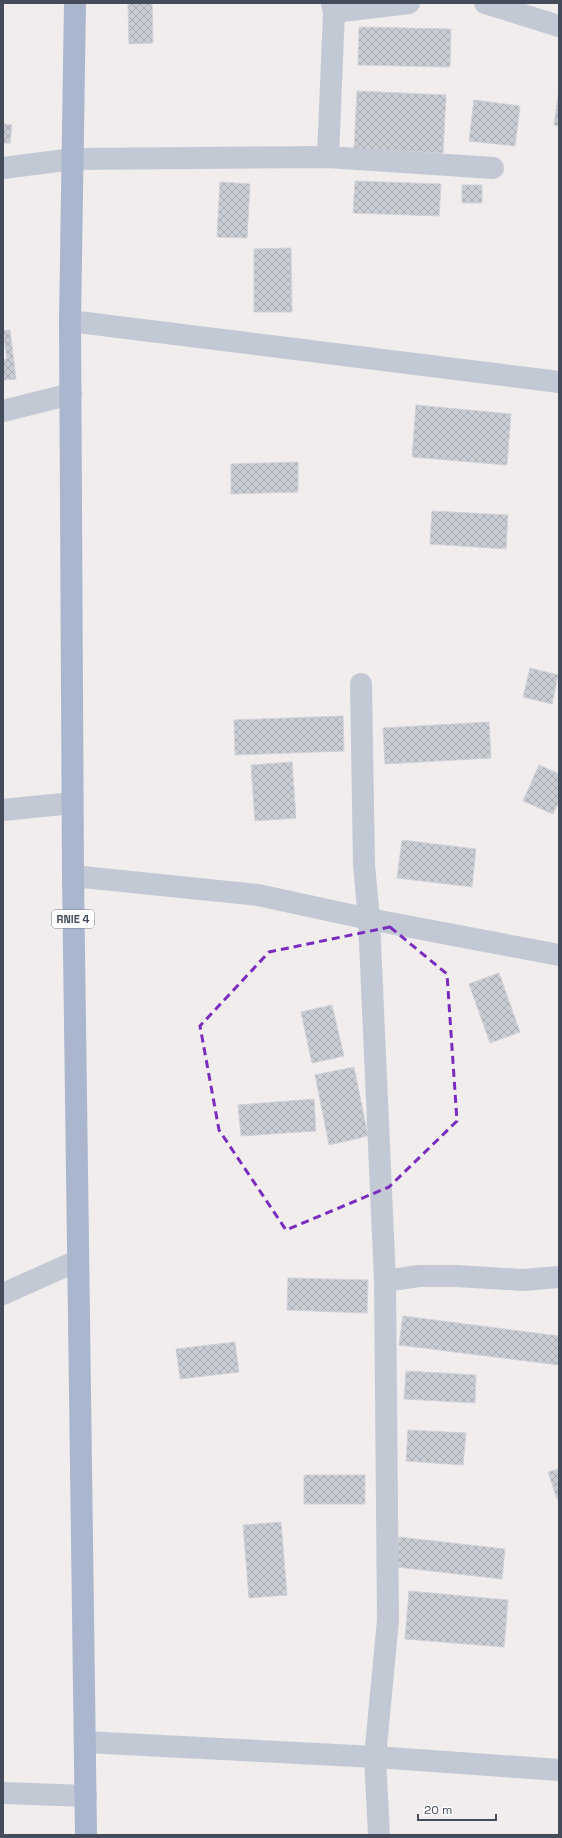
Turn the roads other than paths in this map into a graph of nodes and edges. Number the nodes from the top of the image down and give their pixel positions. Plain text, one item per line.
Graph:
1 (75, 3) edge
2 (409, 3) edge
3 (485, 3) edge
4 (333, 8) edge
5 (559, 26) edge
6 (328, 157) junction
7 (73, 159) junction
8 (3, 168) edge
9 (493, 168) dead end
10 (70, 321) junction
11 (559, 382) edge
12 (71, 394) junction
13 (3, 412) edge
14 (361, 684) dead end
15 (72, 803) junction
16 (3, 810) edge
17 (72, 876) junction
18 (369, 919) junction
19 (559, 955) edge
20 (77, 1262) junction
21 (559, 1277) edge
22 (385, 1282) junction
23 (3, 1294) edge
24 (85, 1742) junction
25 (375, 1757) junction
26 (559, 1770) edge
27 (3, 1793) edge
28 (86, 1796) junction
29 (86, 1835) edge
30 (379, 1835) edge

1 - 7 main road, RNIE 4
2 - 4 street
3 - 5 street
4 - 6 street
6 - 7 street
6 - 9 street
7 - 8 street
7 - 10 main road, RNIE 4
10 - 11 street
10 - 12 main road, RNIE 4
12 - 13 street
12 - 15 main road, RNIE 4
14 - 18 street
15 - 16 street
15 - 17 main road, RNIE 4
17 - 18 street
17 - 20 main road, RNIE 4
18 - 19 street
18 - 22 street
20 - 23 street
20 - 24 main road, RNIE 4
21 - 22 street
22 - 25 street
24 - 25 street
24 - 28 main road, RNIE 4
25 - 26 street
25 - 30 street
27 - 28 street
28 - 29 main road, RNIE 4

